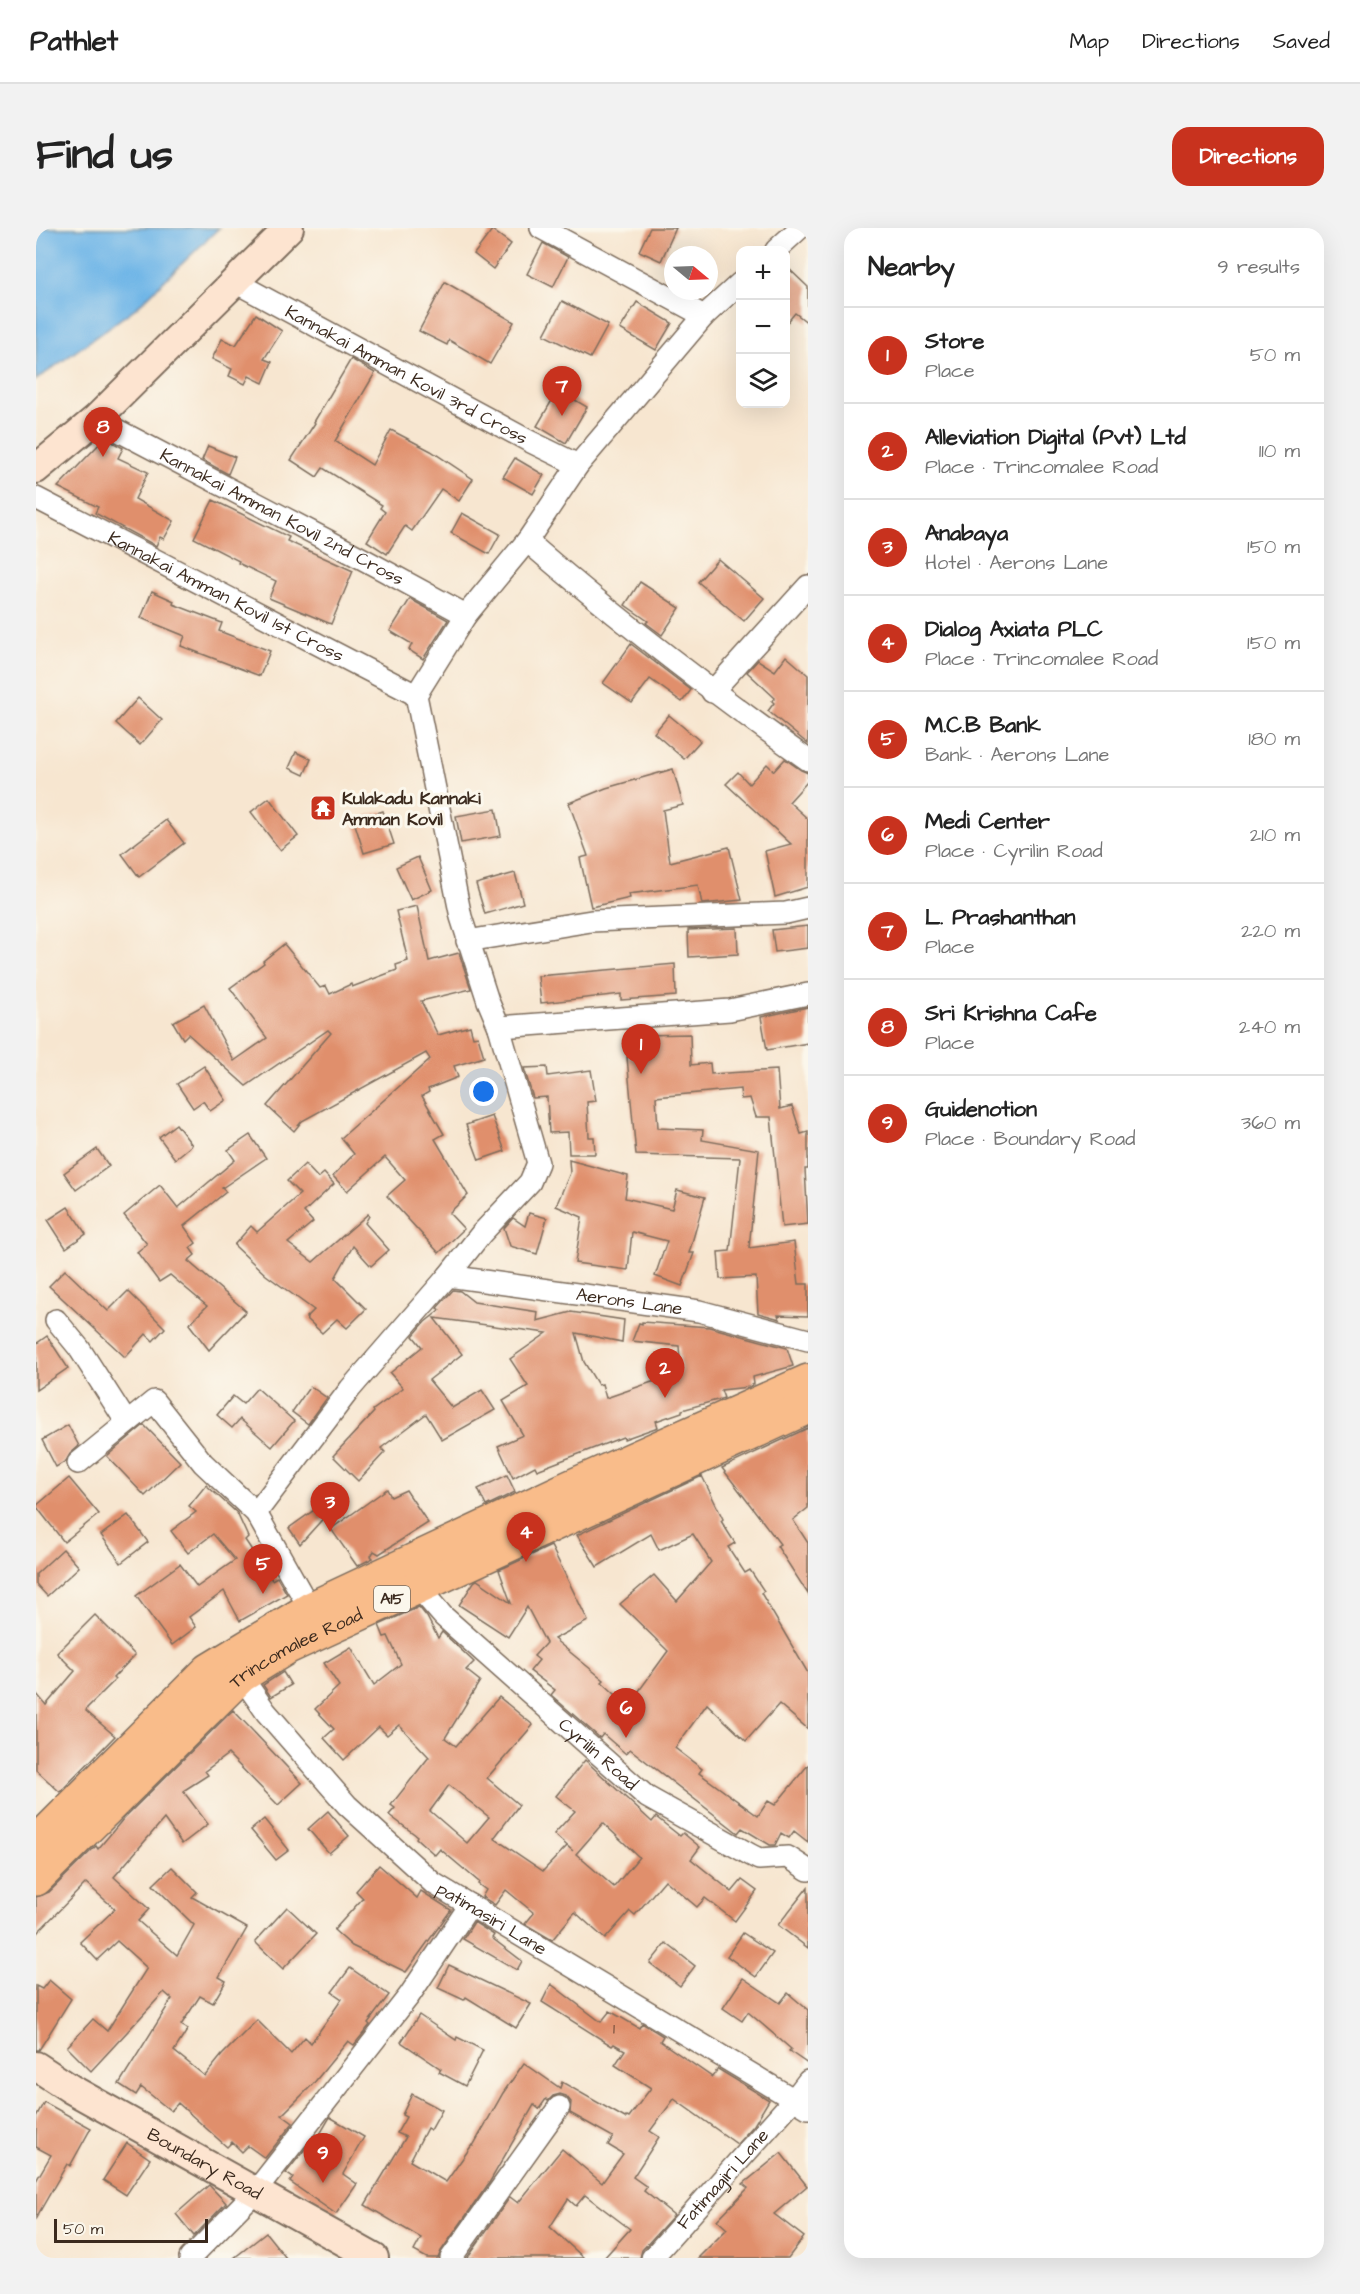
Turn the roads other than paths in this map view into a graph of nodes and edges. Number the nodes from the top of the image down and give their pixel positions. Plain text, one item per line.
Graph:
1 (289, 228) edge
2 (541, 228) edge
3 (801, 228) edge
4 (781, 246) edge
5 (235, 282) junction
6 (736, 287) edge
7 (704, 316) junction
8 (96, 420) junction
9 (578, 465) junction
10 (36, 469) edge
11 (36, 498) edge
12 (527, 541) junction
13 (808, 586) edge
14 (466, 615) junction
15 (712, 692) junction
16 (416, 695) junction
17 (808, 760) edge
18 (808, 908) edge
19 (467, 941) junction
20 (808, 994) edge
21 (500, 1027) junction
22 (448, 1276) junction
23 (56, 1320) dead end
24 (808, 1340) edge
25 (808, 1381) edge
26 (808, 1407) edge
27 (127, 1423) junction
28 (78, 1463) dead end
29 (256, 1513) junction
30 (417, 1587) junction
31 (310, 1609) junction
32 (241, 1676) junction
33 (36, 1843) edge
34 (808, 1870) edge
35 (36, 1879) edge
36 (470, 1905) junction
37 (36, 2066) edge
38 (808, 2081) edge
39 (801, 2104) edge
40 (559, 2108) dead end
41 (255, 2192) junction
42 (190, 2258) edge
43 (374, 2258) edge
44 (452, 2258) edge
45 (652, 2258) edge

1 - 5 main road
2 - 7 street
3 - 4 street
5 - 8 main road
5 - 9 street, Kannakai Amman Kovil 3rd Cross
6 - 7 street
7 - 9 street
8 - 10 main road
8 - 14 street, Kannakai Amman Kovil 2nd Cross
9 - 12 street
11 - 16 street, Kannakai Amman Kovil 1st Cross
12 - 14 street
12 - 15 street
13 - 15 street
14 - 16 street
15 - 17 street
16 - 19 street
18 - 19 street
19 - 21 street
20 - 21 street
21 - 22 street
22 - 24 street, Aerons Lane
22 - 29 street
23 - 27 street
25 - 31 highway, Trincomalee Road / A15
26 - 30 highway, Trincomalee Road / A15
27 - 28 street
27 - 29 street
29 - 31 street
30 - 32 highway, Trincomalee Road / A15
30 - 34 street, Cyrilin Road
31 - 33 highway, Trincomalee Road / A15
32 - 35 highway, Trincomalee Road / A15
32 - 36 street, patimasiri Lane
36 - 39 street, patimasiri Lane
36 - 41 street
37 - 41 main road, Boundary Road
38 - 39 street, Fatimagiri Lane
39 - 45 street, Fatimagiri Lane
40 - 44 street
41 - 42 street
41 - 43 main road, Boundary Road

